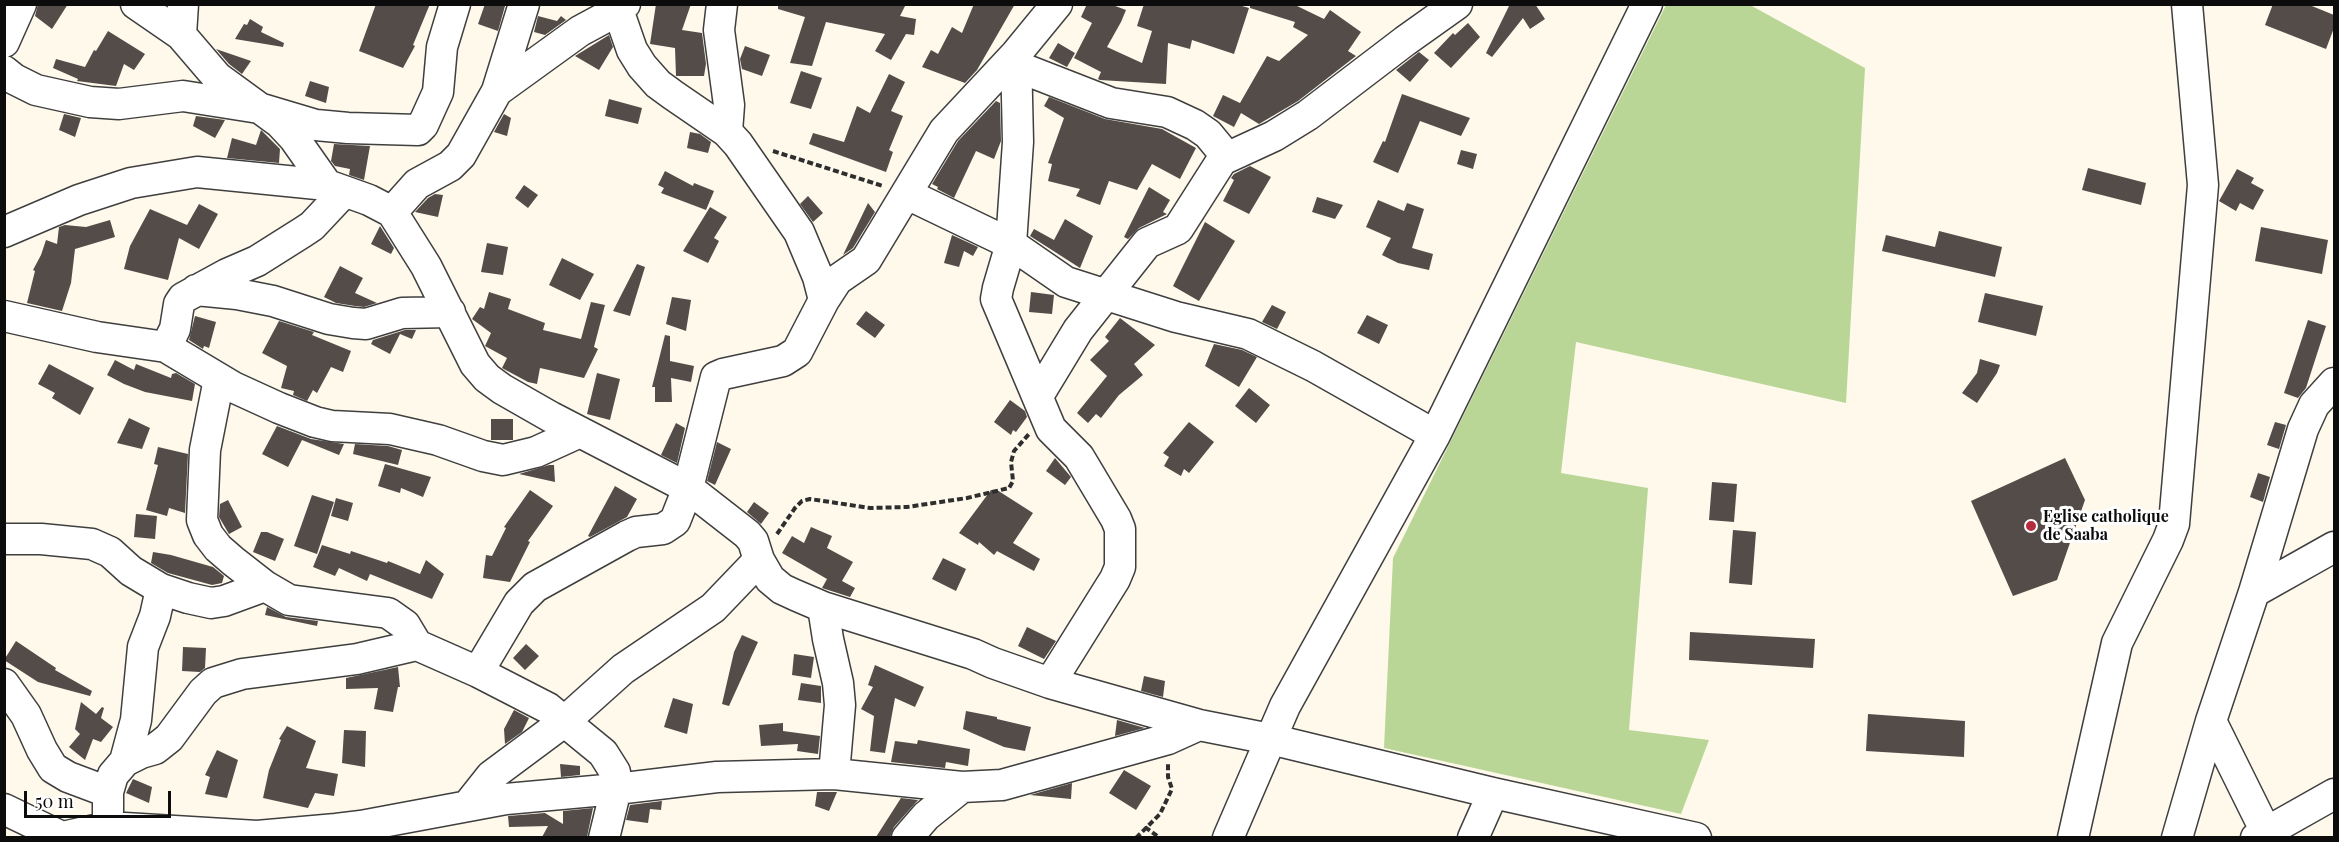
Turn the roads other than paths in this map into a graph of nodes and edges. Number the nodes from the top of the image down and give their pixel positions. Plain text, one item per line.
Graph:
1 (21, 4) edge
2 (136, 4) edge
3 (183, 4) edge
4 (455, 4) edge
5 (524, 4) edge
6 (722, 4) edge
7 (1057, 4) edge
8 (1457, 4) edge
9 (1647, 4) edge
10 (2187, 4) edge
11 (620, 7) edge
12 (181, 35) junction
13 (4, 42) edge
14 (1016, 60) junction
15 (4, 71) edge
16 (498, 91) junction
17 (259, 108) junction
18 (733, 138) junction
19 (1227, 156) junction
20 (336, 188) junction
21 (907, 194) junction
22 (392, 212) junction
23 (4, 232) edge
24 (1011, 244) junction
25 (196, 290) junction
26 (1108, 294) junction
27 (824, 300) junction
28 (450, 312) junction
29 (4, 316) edge
30 (166, 347) junction
31 (219, 379) junction
32 (2334, 383) edge
33 (1042, 407) junction
34 (580, 432) junction
35 (1436, 435) junction
36 (688, 488) junction
37 (4, 539) edge
38 (2334, 547) edge
39 (759, 560) junction
40 (265, 586) junction
41 (161, 589) junction
42 (2254, 592) junction
43 (824, 607) junction
44 (417, 645) junction
45 (478, 672) junction
46 (1050, 683) junction
47 (4, 684) edge
48 (565, 721) junction
49 (2211, 721) junction
50 (1199, 725) junction
51 (1270, 739) junction
52 (125, 761) junction
53 (834, 774) junction
54 (962, 787) junction
55 (616, 789) junction
56 (108, 792) junction
57 (1493, 793) junction
58 (2334, 794) edge
59 (468, 805) junction
60 (4, 809) edge
61 (419, 826) edge
62 (108, 827) junction
63 (333, 833) edge
64 (2261, 835) edge
65 (1681, 836) edge
66 (59, 837) edge
67 (604, 837) edge
68 (907, 837) edge
69 (1228, 837) edge
70 (1473, 837) edge
71 (2073, 837) edge
72 (2176, 837) edge

1 - 13 street
2 - 12 street
3 - 12 street
4 - 17 street
5 - 16 street
6 - 18 street
7 - 14 street
8 - 19 street
9 - 35 street
10 - 71 street
11 - 16 street
11 - 18 street
12 - 17 street
14 - 19 street
14 - 21 street
14 - 24 street
15 - 17 street
16 - 22 street
17 - 20 street
18 - 27 street
19 - 26 street
20 - 22 street
20 - 23 street
20 - 25 street
21 - 24 street
21 - 27 street
22 - 28 street
24 - 26 street
24 - 33 street
25 - 28 street
25 - 30 street
26 - 33 street
26 - 35 street
27 - 36 street
28 - 34 street
29 - 30 street
30 - 31 street
31 - 34 street
31 - 40 street
32 - 42 street
33 - 46 street
34 - 36 street
35 - 51 street
36 - 39 street
36 - 45 street
37 - 41 street
38 - 42 street
39 - 43 street
39 - 48 street
40 - 41 street
40 - 44 street
41 - 52 street
42 - 49 street
43 - 46 street
43 - 53 street
44 - 45 street
44 - 52 street
45 - 48 street
46 - 50 street
47 - 56 street
48 - 55 street
48 - 59 street
49 - 64 street
49 - 72 street
50 - 51 street
50 - 54 street
51 - 57 street
51 - 69 street
52 - 56 street
53 - 54 street
53 - 55 street
54 - 68 street
55 - 59 street
55 - 67 street
56 - 62 street
57 - 65 street
57 - 70 street
58 - 64 street
59 - 61 street
60 - 66 street
61 - 63 street
62 - 63 street
62 - 66 street

